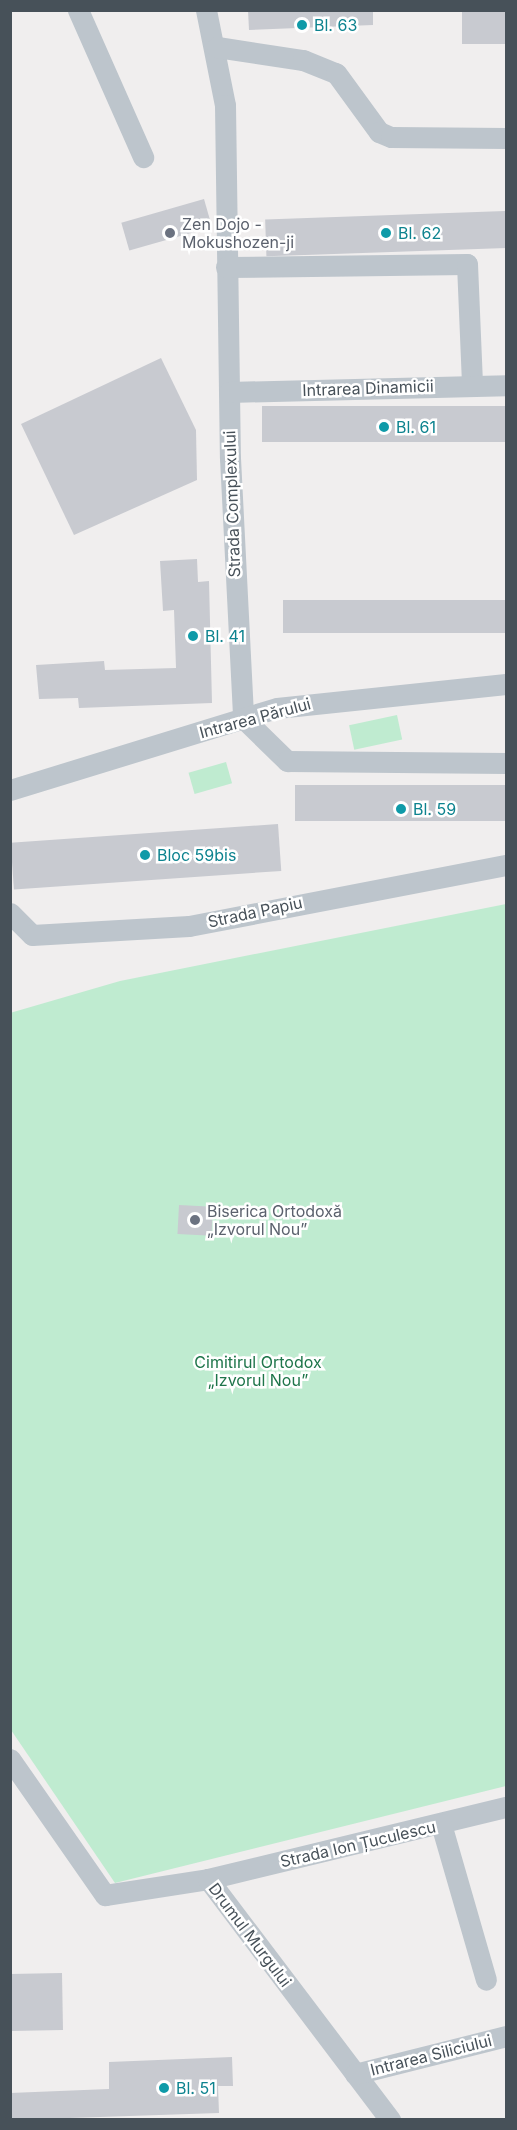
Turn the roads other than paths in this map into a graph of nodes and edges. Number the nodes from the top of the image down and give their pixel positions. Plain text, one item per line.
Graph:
1 (78, 10) edge
2 (206, 10) edge
3 (217, 47) junction
4 (507, 138) edge
5 (143, 157) dead end
6 (226, 267) junction
7 (472, 385) junction
8 (507, 385) edge
9 (229, 392) junction
10 (507, 684) edge
11 (243, 718) junction
12 (507, 763) edge
13 (10, 790) edge
14 (507, 865) edge
15 (10, 913) edge
16 (10, 1759) edge
17 (507, 1807) edge
18 (441, 1824) junction
19 (208, 1879) junction
20 (486, 1980) dead end
21 (507, 2036) edge
22 (355, 2074) junction
23 (390, 2120) edge

1 - 5 street
2 - 3 street, Strada Complexului
3 - 4 street
3 - 6 street, Strada Complexului
6 - 7 street
6 - 9 street, Strada Complexului
7 - 8 street, Intrarea Dinamicii
7 - 9 street, Intrarea Dinamicii
9 - 11 street, Strada Complexului
10 - 11 street, Intrarea Părului
11 - 12 street
11 - 13 street, Intrarea Părului
14 - 15 street, Strada Papiu
16 - 19 street, Drumul Murgului
17 - 18 street, Strada Ion Țuculescu
18 - 19 street, Strada Ion Țuculescu
18 - 20 street
19 - 22 street, Drumul Murgului
21 - 22 street, Intrarea Siliciului
22 - 23 street, Drumul Murgului

